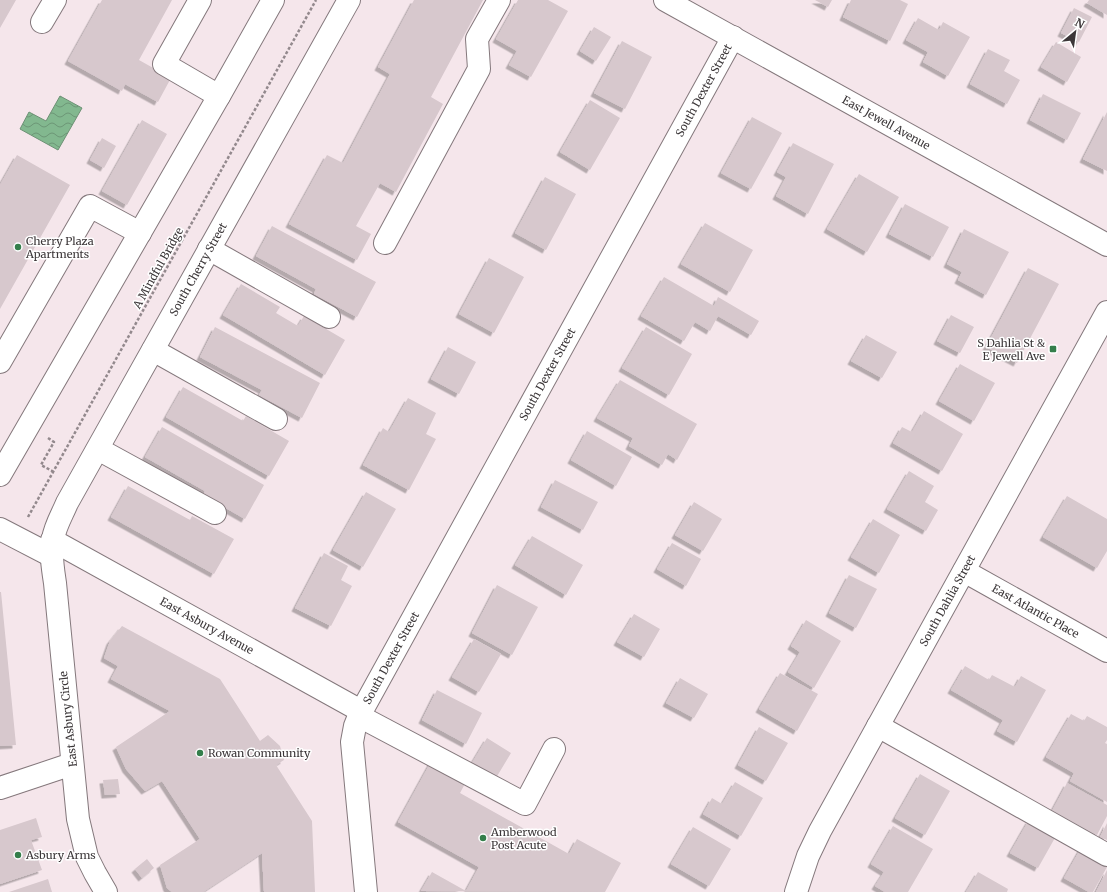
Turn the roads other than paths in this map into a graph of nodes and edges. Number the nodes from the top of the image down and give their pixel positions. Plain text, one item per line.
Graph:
1 (55, 0) edge
2 (200, 0) edge
3 (273, 0) edge
4 (349, 0) edge
5 (499, 0) edge
6 (665, 0) edge
7 (42, 22) dead end
8 (733, 37) junction
9 (219, 96) junction
10 (140, 233) junction
11 (385, 243) dead end
12 (1107, 245) edge
13 (209, 250) junction
14 (1107, 312) edge
15 (329, 317) dead end
16 (152, 350) junction
17 (0, 362) edge
18 (276, 419) dead end
19 (98, 449) junction
20 (0, 474) edge
21 (215, 513) dead end
22 (0, 529) edge
23 (52, 548) junction
24 (964, 571) junction
25 (1107, 651) edge
26 (360, 714) junction
27 (878, 726) junction
28 (554, 749) dead end
29 (72, 764) junction
30 (0, 788) edge
31 (1107, 854) edge
32 (799, 891) edge
33 (106, 892) edge
34 (366, 892) edge

1 - 7 street
2 - 9 street
3 - 9 street
4 - 13 street, South Cherry Street
5 - 11 street
6 - 8 street, East Jewell Avenue
8 - 12 street, East Jewell Avenue
8 - 26 street, South Dexter Street
9 - 10 street
10 - 17 street
10 - 20 street
13 - 15 street
13 - 16 street, South Cherry Street
14 - 24 street, South Dahlia Street
16 - 18 street
16 - 19 street, South Cherry Street
19 - 21 street
19 - 23 street, South Cherry Street
22 - 23 street, East Asbury Avenue
23 - 26 street, East Asbury Avenue
23 - 29 street, East Asbury Circle
24 - 25 street, East Atlantic Place
24 - 27 street, South Dahlia Street
26 - 28 street, East Asbury Avenue
26 - 34 street
27 - 31 street
27 - 32 street, South Dahlia Street
29 - 30 street
29 - 33 street, East Asbury Circle

